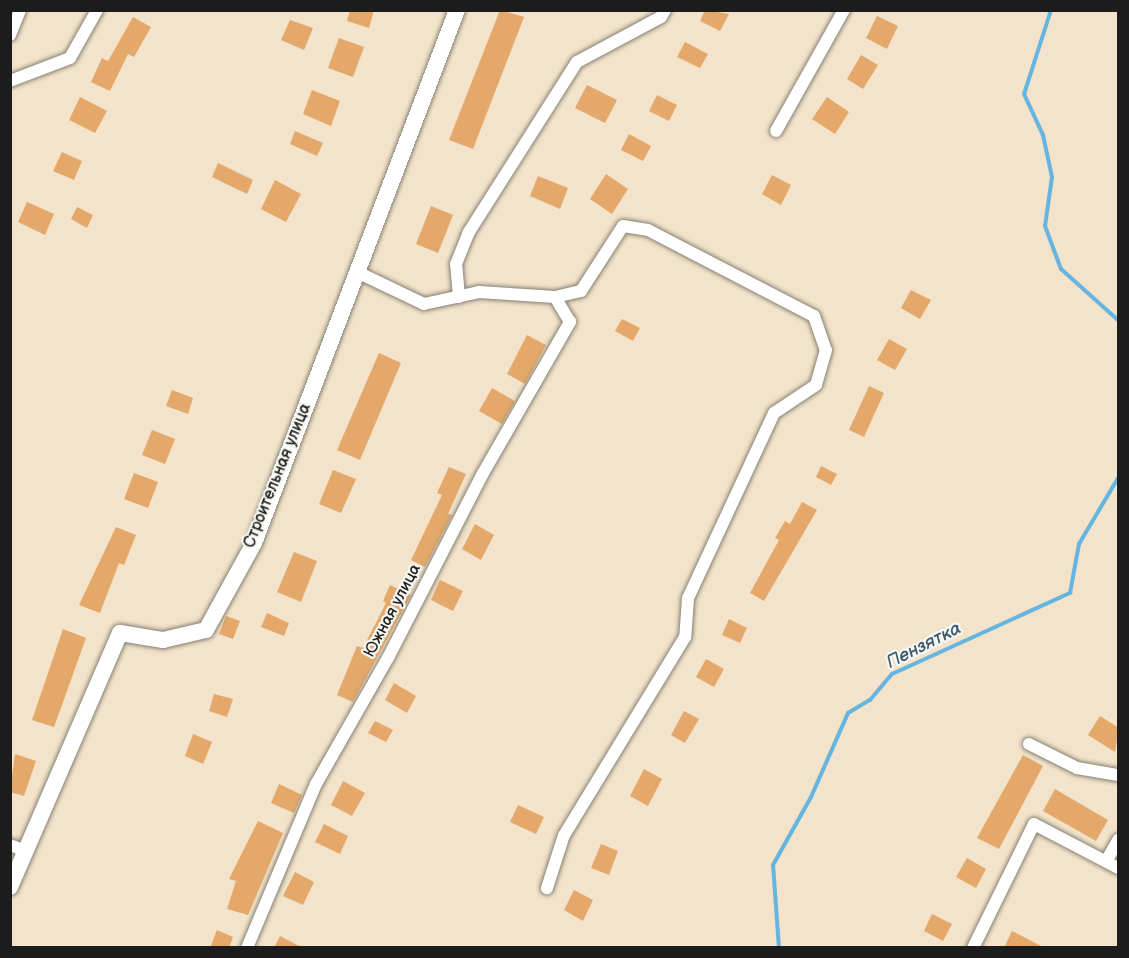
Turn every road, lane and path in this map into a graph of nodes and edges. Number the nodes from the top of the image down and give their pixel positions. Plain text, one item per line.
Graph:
1 (20, 10) edge
2 (97, 10) edge
3 (457, 10) edge
4 (844, 10) edge
5 (663, 14) edge
6 (10, 35) edge
7 (10, 81) edge
8 (776, 131) dead end
9 (357, 272) junction
10 (459, 297) junction
11 (555, 297) junction
12 (1029, 744) dead end
13 (1119, 775) edge
14 (1119, 840) edge
15 (18, 848) edge
16 (1107, 860) junction
17 (1119, 868) edge
18 (10, 887) edge
19 (547, 888) dead end
20 (247, 948) edge
21 (973, 948) edge

1 - 6 street
2 - 7 street
3 - 9 street, Строительная улица
4 - 8 street
5 - 10 street
9 - 10 street
9 - 15 street, Строительная улица
10 - 11 street
11 - 19 street
11 - 20 street, Южная улица
12 - 13 street
14 - 16 street
15 - 18 street, Строительная улица
16 - 17 street
16 - 21 street

